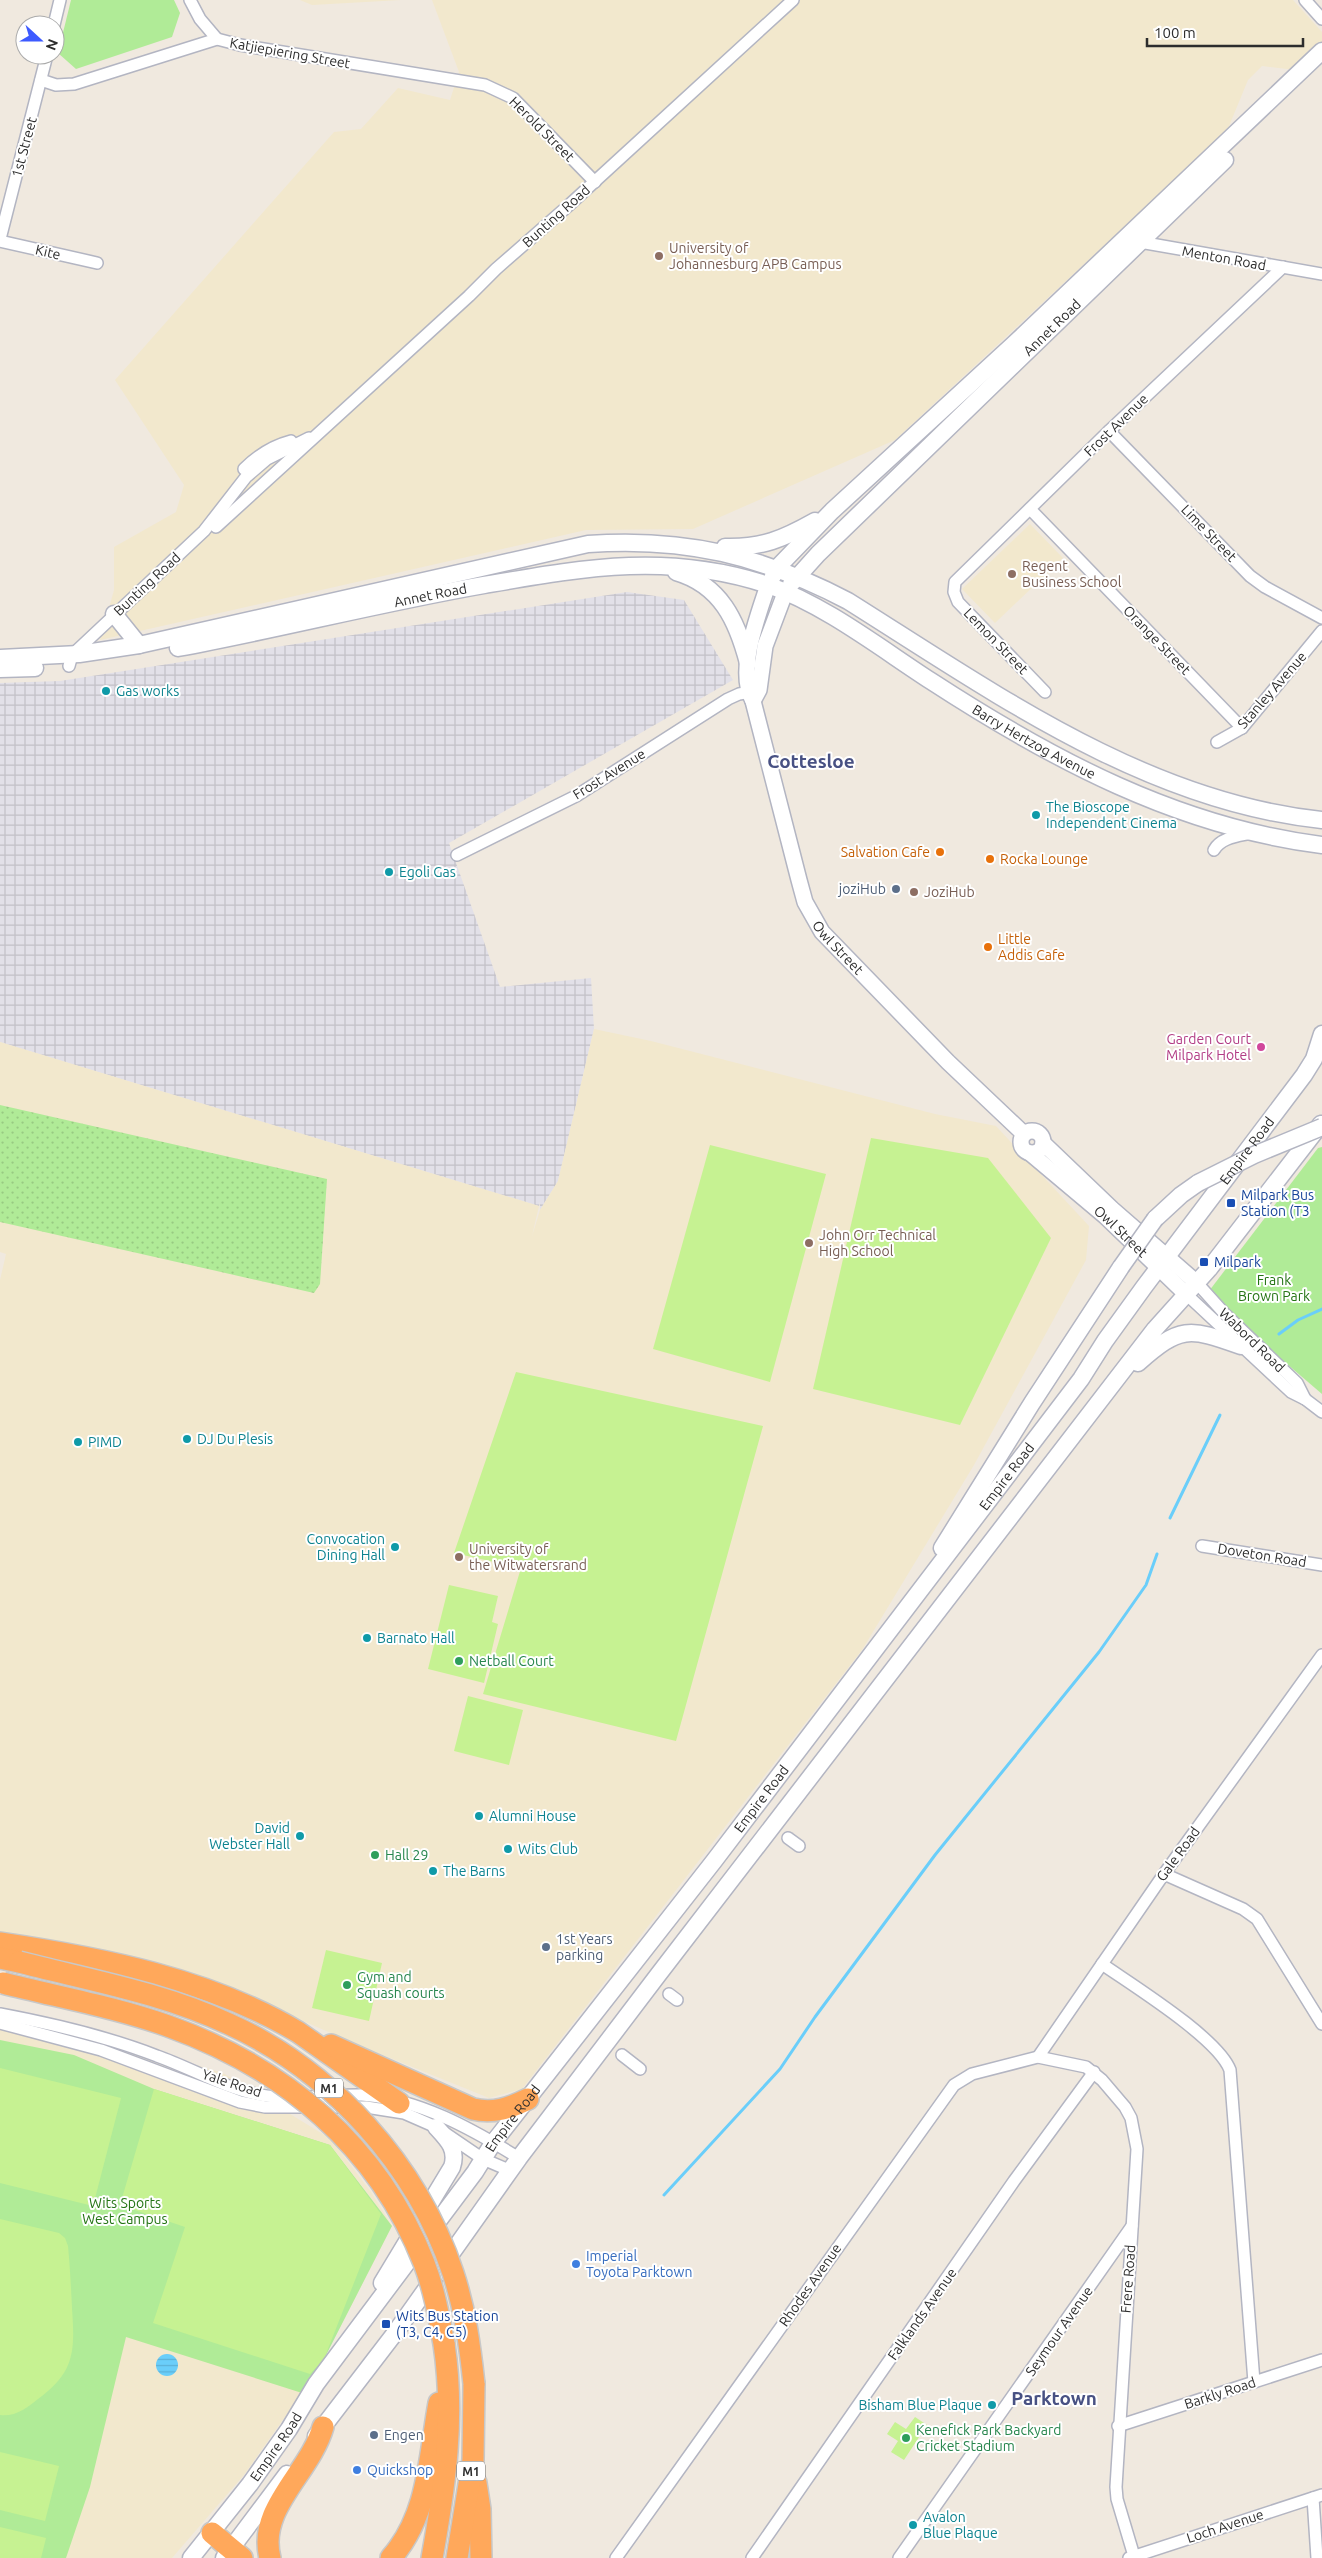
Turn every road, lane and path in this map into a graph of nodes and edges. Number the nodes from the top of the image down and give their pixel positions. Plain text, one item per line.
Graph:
1 (60, 0) edge
2 (190, 0) edge
3 (793, 0) edge
4 (1305, 0) edge
5 (56, 15) edge
6 (1322, 19) edge
7 (217, 39) junction
8 (1322, 51) edge
9 (45, 65) edge
10 (1322, 66) edge
11 (42, 80) junction
12 (485, 85) joint
13 (595, 182) junction
14 (0, 240) edge
15 (1133, 240) junction
16 (97, 263) dead end
17 (1283, 268) junction
18 (1322, 274) edge
19 (1109, 431) junction
20 (320, 433) junction
21 (1030, 509) junction
22 (832, 511) junction
23 (700, 547) junction
24 (650, 564) junction
25 (776, 569) junction
26 (797, 576) junction
27 (768, 585) junction
28 (953, 587) joint
29 (785, 593) junction
30 (116, 617) junction
31 (1322, 618) edge
32 (283, 620) junction
33 (1322, 630) edge
34 (196, 639) junction
35 (139, 645) junction
36 (0, 658) edge
37 (74, 660) junction
38 (748, 663) junction
39 (0, 669) edge
40 (1045, 692) dead end
41 (753, 695) junction
42 (1242, 728) junction
43 (1217, 742) dead end
44 (1322, 820) edge
45 (1254, 833) junction
46 (1297, 842) junction
47 (1322, 845) edge
48 (1214, 850) dead end
49 (457, 855) dead end
50 (1322, 858) edge
51 (1322, 1034) edge
52 (1322, 1123) edge
53 (1322, 1127) edge
54 (1024, 1134) junction
55 (1043, 1143) junction
56 (1030, 1153) junction
57 (1163, 1263) junction
58 (1191, 1288) junction
59 (1241, 1346) junction
60 (1114, 1383) junction
61 (1305, 1399) junction
62 (1322, 1412) edge
63 (1202, 1546) dead end
64 (1322, 1565) edge
65 (936, 1570) junction
66 (1322, 1655) edge
67 (788, 1838) dead end
68 (799, 1846) dead end
69 (1164, 1874) junction
70 (0, 1942) edge
71 (15, 1956) edge
72 (1102, 1964) junction
73 (2, 1983) edge
74 (0, 2014) edge
75 (0, 2023) edge
76 (1322, 2024) edge
77 (298, 2032) junction
78 (622, 2055) dead end
79 (1038, 2056) junction
80 (640, 2069) dead end
81 (1094, 2072) junction
82 (528, 2098) junction
83 (399, 2102) junction
84 (436, 2127) junction
85 (493, 2144) junction
86 (481, 2161) junction
87 (515, 2165) junction
88 (418, 2222) junction
89 (1132, 2226) junction
90 (445, 2352) junction
91 (1322, 2360) edge
92 (332, 2363) junction
93 (1254, 2382) junction
94 (1118, 2426) junction
95 (323, 2427) junction
96 (473, 2460) junction
97 (1318, 2497) edge
98 (202, 2545) edge
99 (230, 2556) edge
100 (755, 2557) edge
101 (1131, 2557) edge
102 (270, 2558) edge
103 (391, 2558) edge
104 (432, 2558) edge
105 (457, 2558) edge
106 (481, 2558) edge
107 (616, 2558) edge
108 (899, 2558) edge
109 (1317, 2558) edge

1 - 5 street
2 - 7 street
3 - 13 street, Bunting Road
4 - 6 street
7 - 11 street, Katjiepiering Street
7 - 12 street, Katjiepiering Street
8 - 15 main road, Annet Road
9 - 11 street, 1st Street
10 - 15 main road, Annet Road
11 - 14 street, 1st Street
12 - 13 street, Herold Street
13 - 20 street, Bunting Road
14 - 16 street, Kite
15 - 17 street, Menton Road
15 - 22 main road, Annet Road
15 - 26 main road, Annet Road
17 - 18 street, Menton Road
17 - 19 street, Frost Avenue
19 - 21 street, Frost Avenue
19 - 31 street, Lime Street
20 - 30 street, Bunting Road
20 - 30 street, Bunting Road
21 - 28 street, Frost Avenue
21 - 42 street, Orange Street
22 - 23 main road
22 - 25 main road, Annet Road
23 - 25 main road, Annet Road
23 - 32 main road, Annet Road
24 - 27 main road, Annet Road
24 - 32 main road, Annet Road
24 - 38 main road
25 - 26 main road, Barry Hertzog Avenue
25 - 27 main road, Annet Road
26 - 29 main road, Annet Road
26 - 44 main road, Barry Hertzog Avenue
27 - 29 main road, Barry Hertzog Avenue
27 - 38 street, Owl Street
28 - 40 street, Lemon Street
29 - 41 street, Owl Street
29 - 45 main road, Barry Hertzog Avenue
30 - 35 main road
30 - 37 street, Bunting Road
32 - 34 main road, Annet Road
33 - 42 street, Stanley Avenue
34 - 35 main road, Annet Road
34 - 37 main road, Annet Road
35 - 37 main road, Annet Road
36 - 37 main road
37 - 39 main road
38 - 41 street, Owl Street
41 - 49 street, Frost Avenue
41 - 54 street, Owl Street
42 - 43 street, Stanley Avenue
45 - 46 main road, Barry Hertzog Avenue
45 - 48 street
46 - 47 main road, Barry Hertzog Avenue
46 - 50 main road
51 - 57 main road, Empire Road
52 - 58 main road, Empire Road
53 - 65 main road, bridge
54 - 55 street
54 - 56 street
55 - 56 street
55 - 57 street, Owl Street
56 - 57 street, Owl Street
57 - 58 street, Owl Street
57 - 65 main road, Empire Road
58 - 59 street, Wabord Road
58 - 60 main road, Empire Road
58 - 61 street, Wabord Road
59 - 60 main road
59 - 61 street, Wabord Road
60 - 87 main road, Empire Road
61 - 62 street, Wabord Road
63 - 64 street, Doveton Road
65 - 82 main road, Empire Road
66 - 69 street, Gale Road
67 - 68 street
69 - 72 street, Gale Road
69 - 76 street
70 - 71 highway
71 - 77 highway
71 - 96 highway, M1, bridge
72 - 79 street, Gale Road
72 - 93 street
73 - 90 highway, M1, bridge
74 - 83 street, Yale Road
75 - 84 street, Yale Road
77 - 82 highway
77 - 83 highway
78 - 80 street
79 - 81 street, Frere Road
79 - 107 street, Rhodes Avenue
81 - 89 street, Frere Road
81 - 100 street, Falklands Avenue
82 - 85 main road, Empire Road
83 - 85 street, Yale Road
84 - 86 street, Yale Road
84 - 88 main road
85 - 86 main road, Empire Road
85 - 87 street, Yale Road
86 - 87 street, Yale Road
86 - 88 main road
86 - 92 main road, Empire Road
87 - 95 main road, Empire Road
88 - 92 main road
89 - 94 street, Frere Road
89 - 108 street, Seymour Avenue
90 - 103 highway
90 - 104 highway, M1
91 - 93 street, Barkly Road
92 - 98 main road, Empire Road
93 - 94 street, Barkly Road
94 - 101 street, Frere Road
95 - 99 main road, Empire Road
95 - 102 highway
96 - 105 highway, M1
96 - 106 highway
97 - 101 street, Loch Avenue
97 - 109 street
98 - 99 highway

